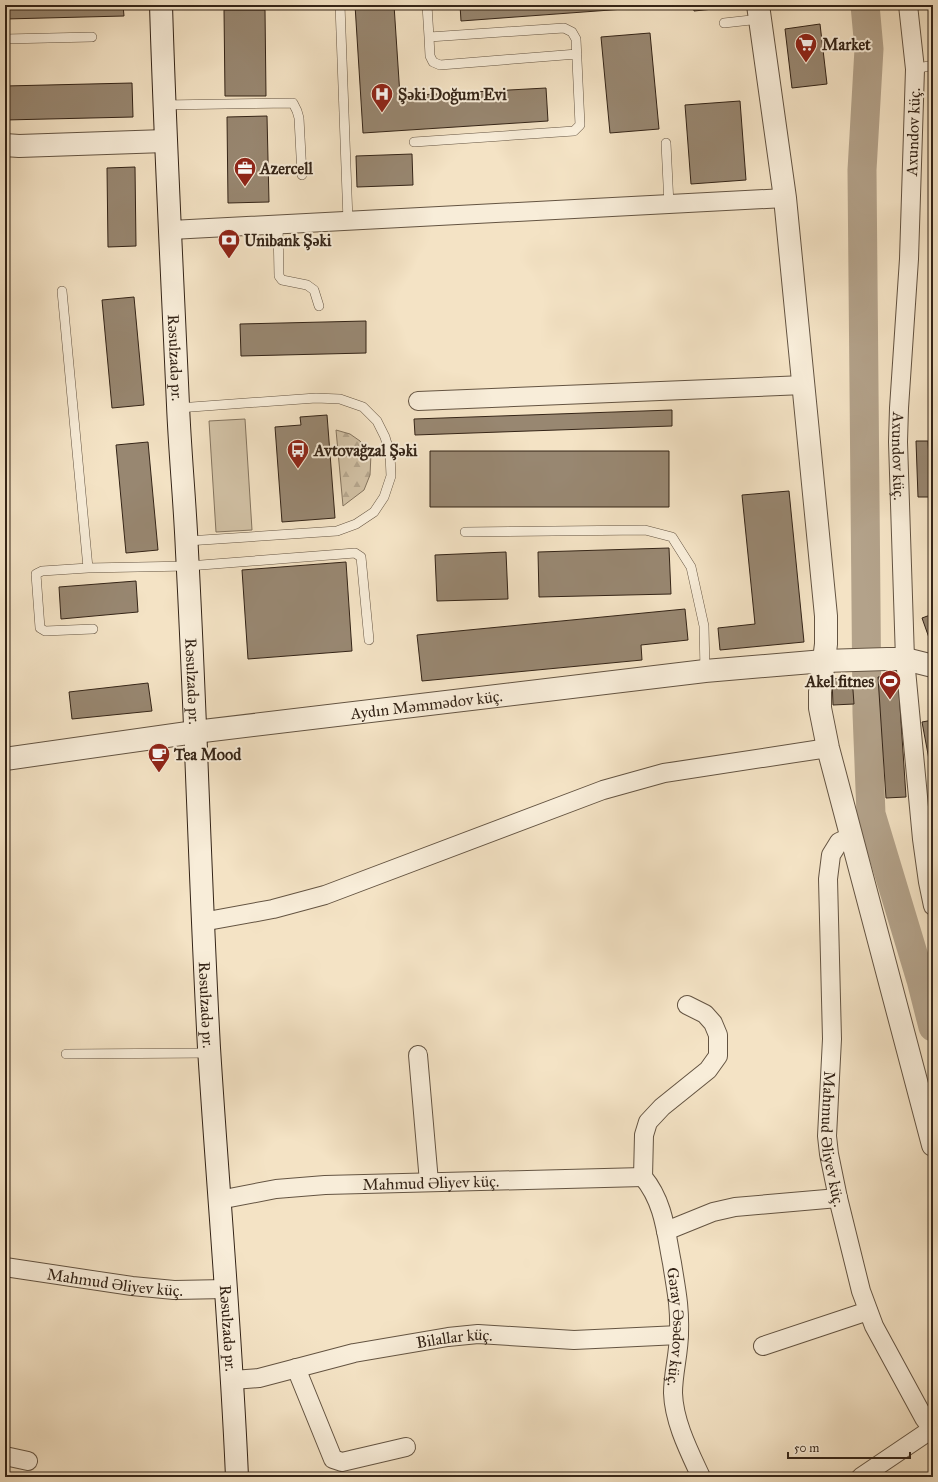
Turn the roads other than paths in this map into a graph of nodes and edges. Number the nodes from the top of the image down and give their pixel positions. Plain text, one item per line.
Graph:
1 (161, 5) edge
2 (340, 5) edge
3 (427, 5) edge
4 (908, 5) edge
5 (759, 12) edge
6 (724, 23) dead end
7 (92, 37) dead end
8 (429, 37) junction
9 (5, 39) edge
10 (577, 54) junction
11 (933, 65) edge
12 (915, 69) junction
13 (164, 105) junction
14 (165, 141) junction
15 (414, 142) dead end
16 (666, 143) dead end
17 (5, 145) edge
18 (302, 175) dead end
19 (784, 198) junction
20 (669, 205) junction
21 (348, 221) junction
22 (278, 225) junction
23 (171, 230) junction
24 (62, 291) dead end
25 (319, 306) dead end
26 (804, 385) junction
27 (418, 401) dead end
28 (178, 408) junction
29 (465, 532) dead end
30 (187, 541) junction
31 (188, 566) junction
32 (88, 568) junction
33 (93, 629) dead end
34 (369, 640) dead end
35 (896, 659) junction
36 (824, 661) junction
37 (933, 666) edge
38 (705, 671) junction
39 (195, 732) junction
40 (828, 748) junction
41 (5, 759) edge
42 (850, 837) junction
43 (933, 906) edge
44 (202, 922) junction
45 (687, 1005) dead end
46 (210, 1053) junction
47 (66, 1054) dead end
48 (418, 1055) dead end
49 (933, 1145) edge
50 (643, 1178) junction
51 (429, 1182) junction
52 (838, 1198) junction
53 (219, 1200) junction
54 (666, 1231) junction
55 (5, 1267) edge
56 (226, 1289) junction
57 (868, 1311) junction
58 (679, 1335) junction
59 (763, 1346) dead end
60 (296, 1368) junction
61 (233, 1380) junction
62 (933, 1429) edge
63 (406, 1447) dead end
64 (5, 1456) edge
65 (28, 1461) dead end
66 (237, 1477) edge
67 (701, 1477) edge
68 (861, 1477) edge

1 - 13 street, Rəsulzadə pr.
2 - 21 lane
3 - 8 lane
4 - 12 street, Axundov küç.
5 - 6 lane
5 - 19 street
7 - 9 lane
8 - 10 lane
8 - 10 lane
10 - 15 lane
11 - 12 lane
12 - 35 street, Axundov küç.
13 - 14 street, Rəsulzadə pr.
13 - 18 lane
14 - 17 street
14 - 23 street, Rəsulzadə pr.
16 - 20 lane
19 - 20 street
19 - 26 street
20 - 21 street
21 - 22 street
22 - 23 street
22 - 25 lane
23 - 28 street, Rəsulzadə pr.
24 - 32 lane
26 - 27 street
26 - 36 street
28 - 30 street, Rəsulzadə pr.
28 - 30 lane
29 - 38 lane
30 - 31 street, Rəsulzadə pr.
31 - 32 lane
31 - 34 lane
31 - 39 street, Rəsulzadə pr.
32 - 33 lane
35 - 36 street, Aydın Məmmədov küç.
35 - 37 street, Aydın Məmmədov küç.
35 - 43 street, Axundov küç.
36 - 38 street, Aydın Məmmədov küç.
36 - 40 street
38 - 39 street, Aydın Məmmədov küç.
39 - 41 street, Aydın Məmmədov küç.
39 - 44 street, Rəsulzadə pr.
40 - 42 street
40 - 44 street
42 - 49 street
42 - 52 street, Mahmud Əliyev küç.
44 - 46 street, Rəsulzadə pr.
45 - 50 street
46 - 47 lane
46 - 53 street, Rəsulzadə pr.
48 - 51 street
50 - 51 street, Mahmud Əliyev küç.
50 - 54 street, Gəray Əsədov küç.
51 - 53 street, Mahmud Əliyev küç.
52 - 54 street
52 - 57 street, Mahmud Əliyev küç.
53 - 56 street, Rəsulzadə pr.
54 - 58 street, Gəray Əsədov küç.
55 - 56 street, Mahmud Əliyev küç.
56 - 61 street, Rəsulzadə pr.
57 - 59 street
57 - 62 street, Mahmud Əliyev küç.
58 - 60 street, Bilallar küç.
58 - 67 street, Gəray Əsədov küç.
60 - 61 street, Bilallar küç.
60 - 63 street
61 - 66 street, Rəsulzadə pr.
62 - 68 street
64 - 65 street

